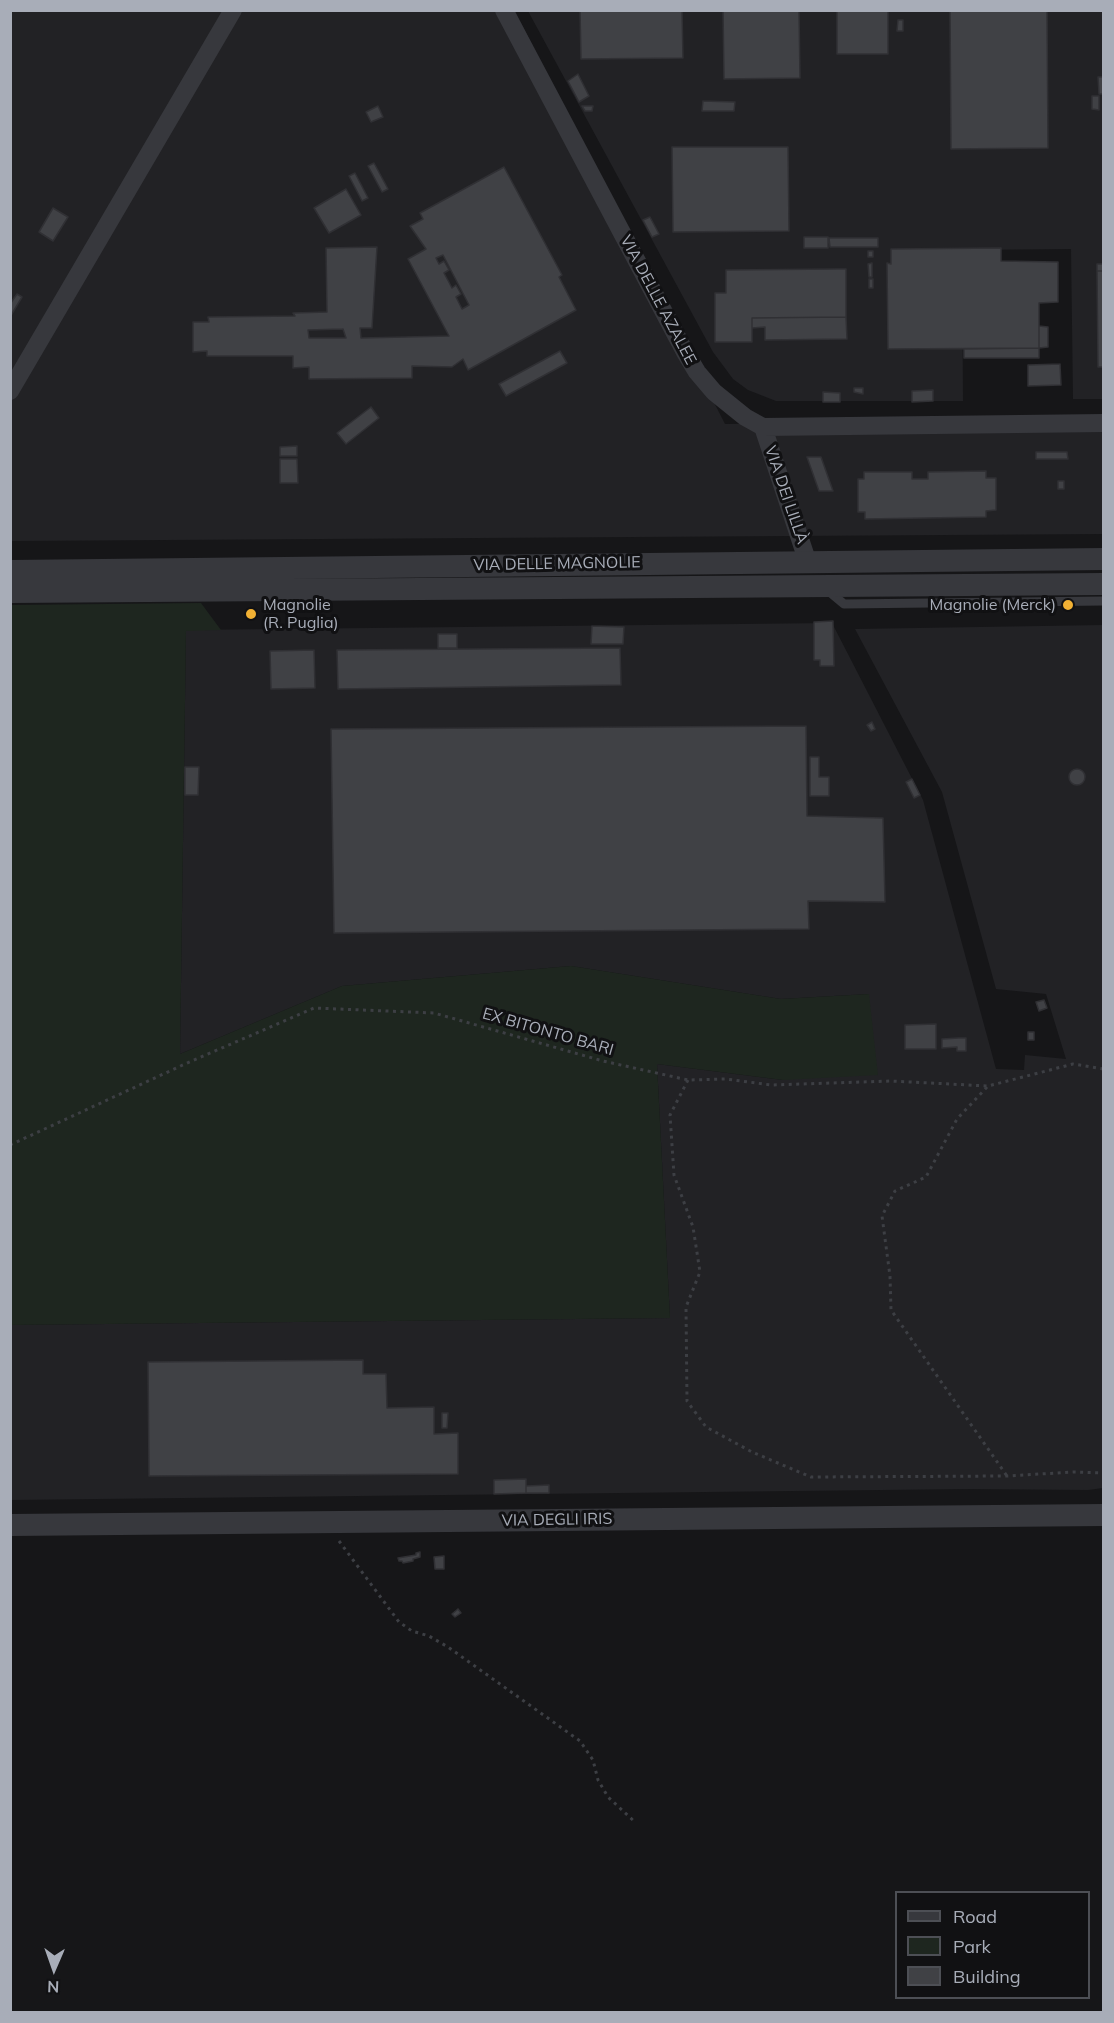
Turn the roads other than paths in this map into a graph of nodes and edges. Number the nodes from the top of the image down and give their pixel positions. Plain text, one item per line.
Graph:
1 (233, 10) edge
2 (504, 10) edge
3 (10, 391) edge
4 (1104, 423) edge
5 (763, 427) junction
6 (1104, 559) edge
7 (815, 563) junction
8 (10, 572) edge
9 (1104, 584) edge
10 (822, 586) junction
11 (10, 592) edge
12 (1104, 601) edge
13 (1104, 1515) edge
14 (10, 1526) edge

1 - 3 street
2 - 5 street, VIA DELLE AZALEE
4 - 5 street
5 - 7 street, VIA DEI LILLÀ
6 - 7 street, VIA DELLE MAGNOLIE
7 - 8 street, VIA DELLE MAGNOLIE
7 - 10 street
9 - 10 street, VIA DELLE MAGNOLIE
10 - 11 street, VIA DELLE MAGNOLIE
10 - 12 lane
13 - 14 street, VIA DEGLI IRIS

